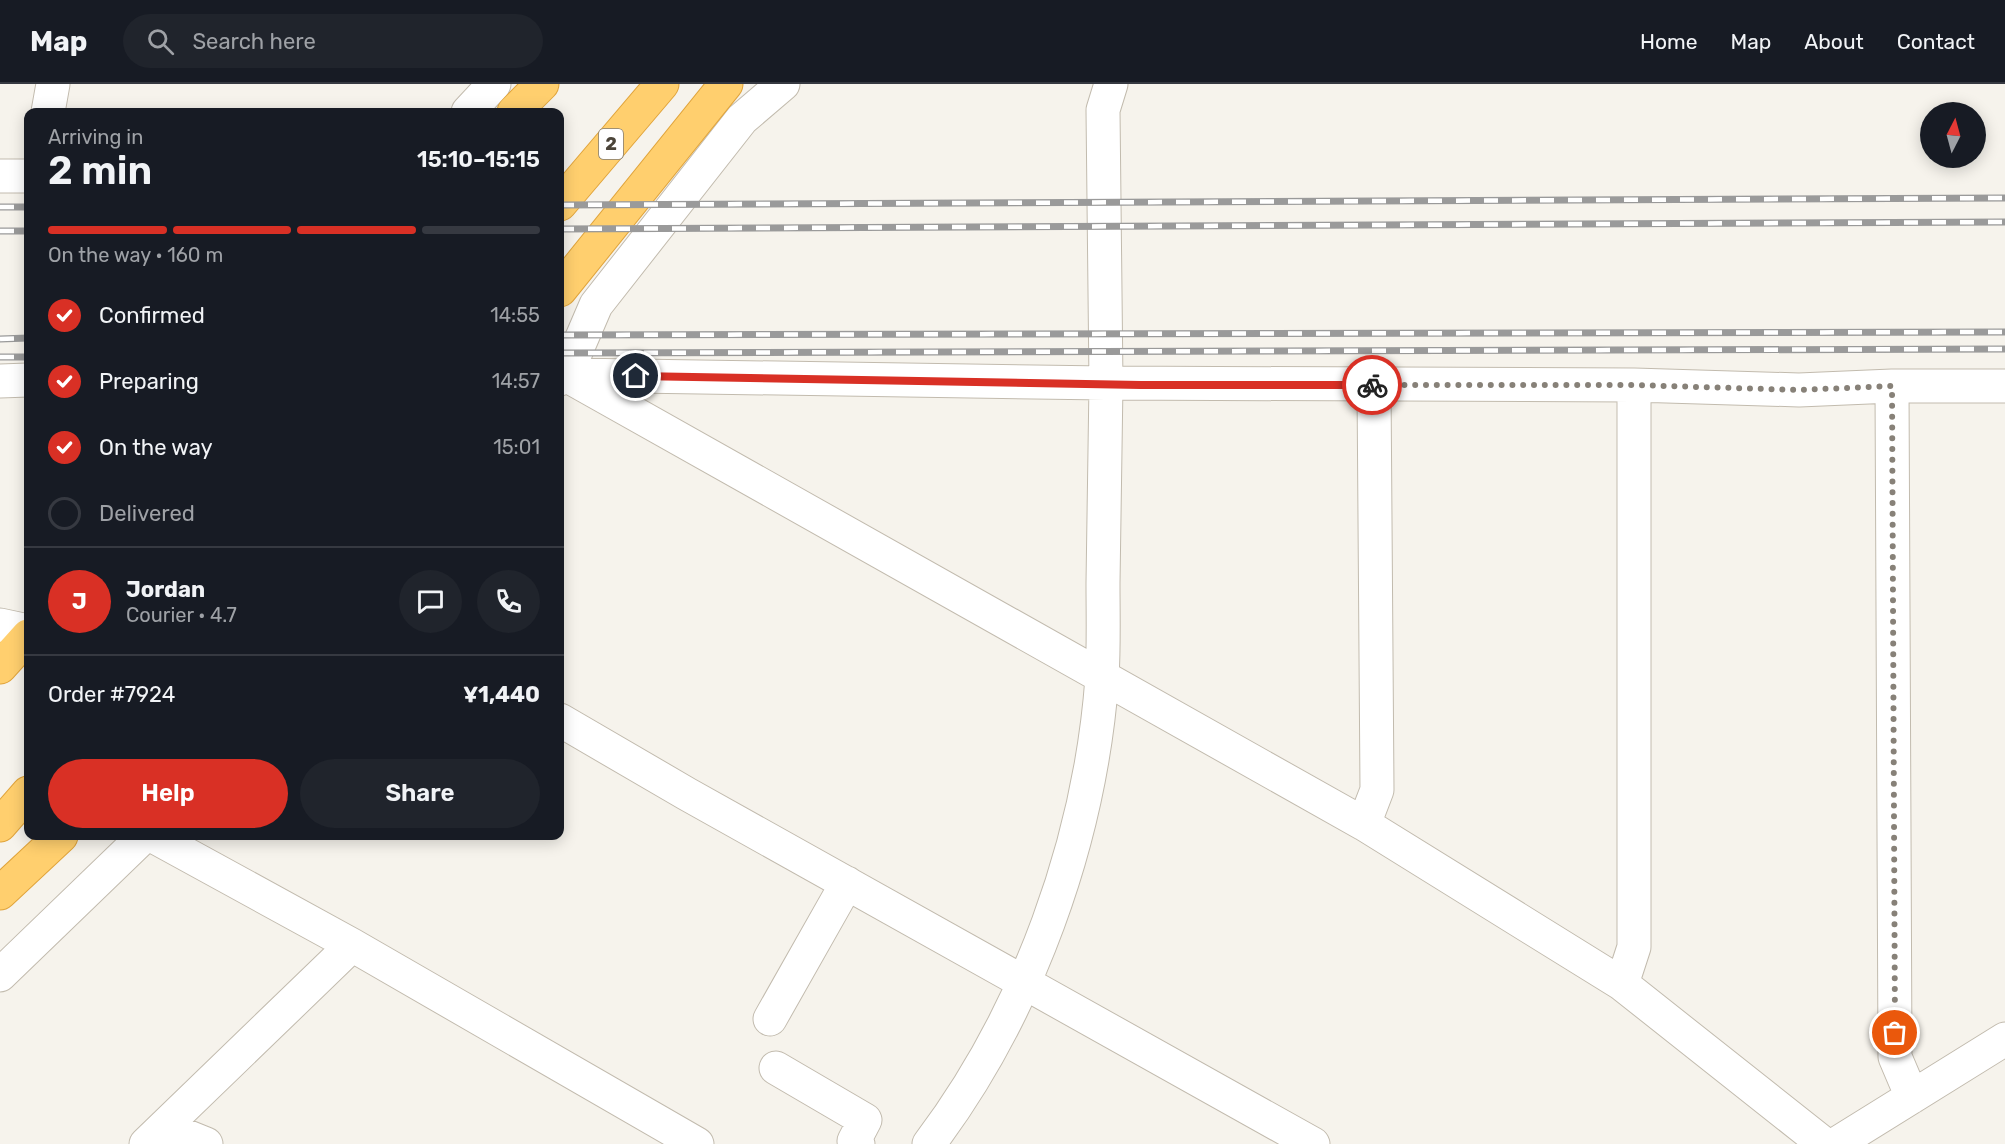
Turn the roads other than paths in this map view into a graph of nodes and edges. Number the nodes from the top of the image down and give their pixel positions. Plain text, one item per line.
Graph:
1 (53, 84) edge
2 (495, 84) edge
3 (662, 84) edge
4 (726, 84) edge
5 (783, 84) edge
6 (1111, 84) edge
7 (49, 108) edge
8 (472, 108) edge
9 (0, 176) edge
10 (24, 176) edge
11 (564, 199) edge
12 (564, 285) edge
13 (564, 375) edge
14 (636, 376) junction
15 (564, 379) edge
16 (24, 380) edge
17 (564, 380) edge
18 (0, 381) edge
19 (1106, 383) junction
20 (1374, 385) junction
21 (1634, 385) junction
22 (1892, 386) junction
23 (2005, 386) edge
24 (622, 406) junction
25 (0, 625) edge
26 (24, 630) edge
27 (24, 640) edge
28 (0, 667) edge
29 (1102, 678) junction
30 (564, 722) edge
31 (24, 798) edge
32 (1364, 824) junction
33 (0, 825) edge
34 (57, 840) edge
35 (140, 840) edge
36 (160, 840) edge
37 (11, 883) edge
38 (847, 883) junction
39 (352, 945) junction
40 (0, 975) edge
41 (1024, 981) junction
42 (1622, 984) junction
43 (770, 1019) dead end
44 (2005, 1039) edge
45 (776, 1068) dead end
46 (1912, 1097) junction
47 (155, 1135) edge
48 (206, 1144) edge
49 (697, 1144) edge
50 (858, 1144) edge
51 (929, 1144) edge
52 (1312, 1144) edge
53 (1824, 1144) edge
54 (1836, 1144) edge

1 - 7 street
2 - 8 street
3 - 11 highway, 2
4 - 12 highway
5 - 13 street
6 - 19 street
9 - 10 street
14 - 15 street
14 - 19 street
14 - 24 street
16 - 18 street
17 - 24 street
19 - 20 street
19 - 29 street
20 - 21 street
20 - 32 street
21 - 22 street
21 - 42 street
22 - 23 street
22 - 46 street
24 - 29 street
25 - 26 street
27 - 28 highway
29 - 32 street
29 - 41 street
30 - 38 street
31 - 33 highway
32 - 42 street
34 - 37 highway
35 - 40 street
36 - 39 street
38 - 41 street
38 - 43 street
39 - 47 street
39 - 49 street
41 - 51 street
41 - 52 street
42 - 53 street
44 - 46 street
45 - 50 street
46 - 54 street
47 - 48 street

